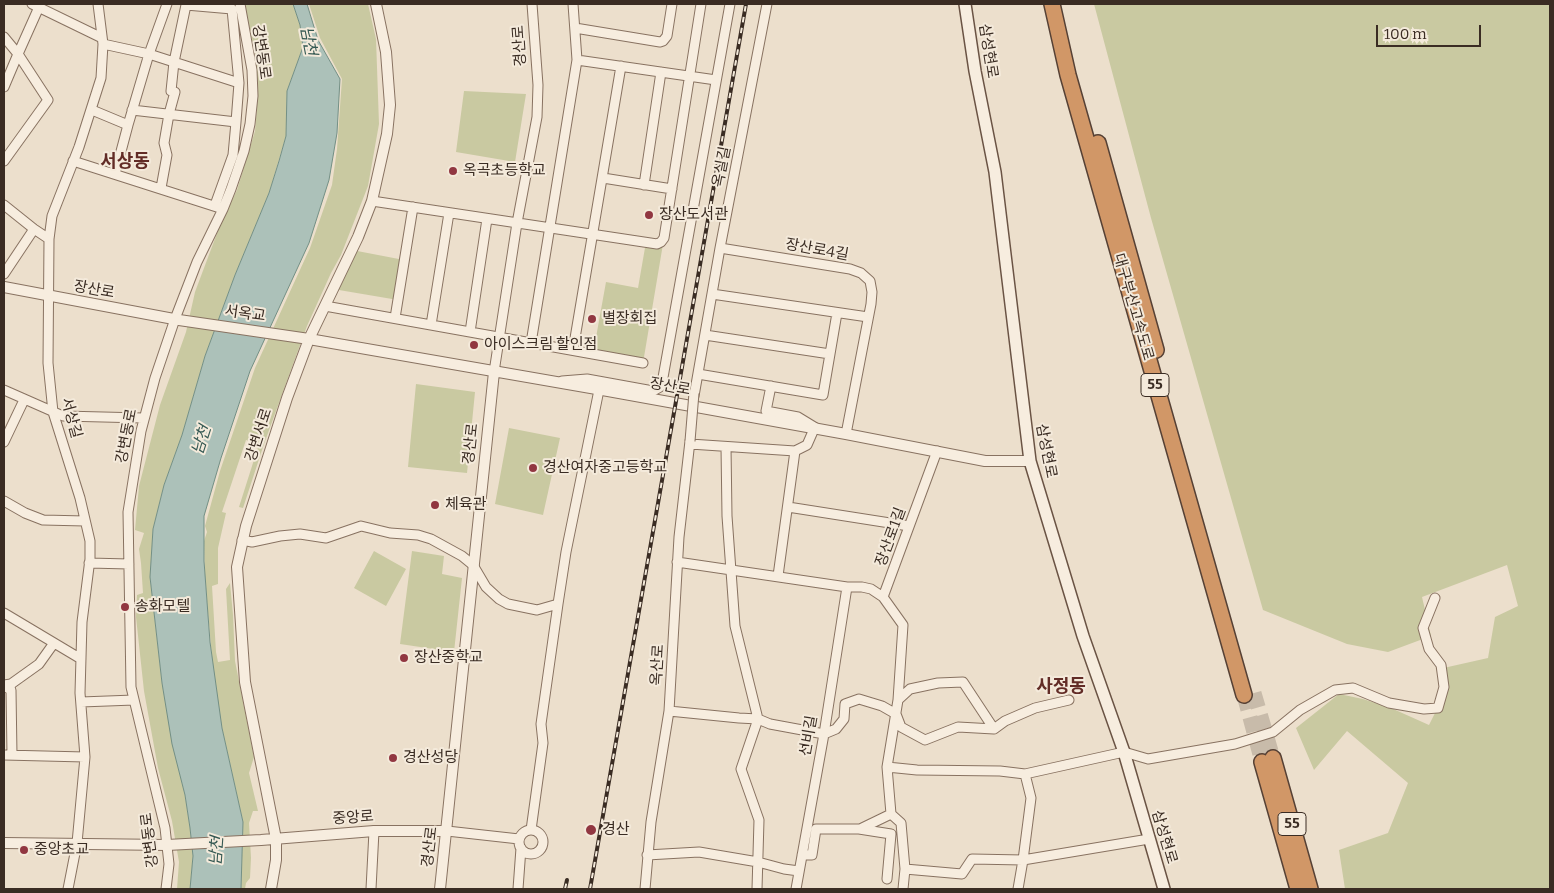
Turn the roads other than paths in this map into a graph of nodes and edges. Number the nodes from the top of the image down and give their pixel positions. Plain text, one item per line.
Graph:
1 (98, 4) edge
2 (167, 4) edge
3 (376, 4) edge
4 (532, 4) edge
5 (574, 4) edge
6 (672, 4) edge
7 (701, 4) edge
8 (730, 4) edge
9 (767, 4) edge
10 (965, 4) edge
11 (1052, 4) edge
12 (1062, 4) edge
13 (35, 5) edge
14 (234, 5) edge
15 (575, 28) junction
16 (4, 37) edge
17 (102, 41) junction
18 (18, 54) junction
19 (149, 54) junction
20 (577, 60) junction
21 (174, 62) junction
22 (621, 66) junction
23 (661, 72) junction
24 (1073, 74) junction
25 (689, 76) junction
26 (716, 80) junction
27 (239, 83) junction
28 (4, 87) edge
29 (92, 110) junction
30 (132, 110) junction
31 (169, 114) junction
32 (236, 122) junction
33 (128, 125) junction
34 (4, 160) edge
35 (73, 161) junction
36 (115, 174) junction
37 (603, 178) junction
38 (644, 185) junction
39 (161, 188) junction
40 (672, 189) junction
41 (372, 201) junction
42 (4, 205) edge
43 (219, 207) junction
44 (413, 207) junction
45 (449, 213) junction
46 (487, 218) junction
47 (517, 223) junction
48 (550, 228) junction
49 (34, 229) junction
50 (593, 234) junction
51 (49, 239) junction
52 (720, 248) junction
53 (4, 274) edge
54 (4, 288) edge
55 (712, 294) junction
56 (49, 297) junction
57 (325, 306) junction
58 (837, 313) junction
59 (868, 317) junction
60 (395, 318) junction
61 (177, 320) junction
62 (431, 325) junction
63 (470, 332) junction
64 (705, 335) junction
65 (499, 337) junction
66 (308, 338) junction
67 (532, 343) junction
68 (573, 350) junction
69 (830, 354) junction
70 (643, 363) dead end
71 (494, 372) junction
72 (698, 374) junction
73 (550, 382) junction
74 (771, 386) junction
75 (4, 390) edge
76 (599, 390) junction
77 (24, 400) junction
78 (53, 412) junction
79 (143, 418) junction
80 (816, 429) junction
81 (846, 434) junction
82 (4, 442) edge
83 (690, 443) junction
84 (726, 447) junction
85 (795, 451) junction
86 (937, 451) junction
87 (1030, 461) junction
88 (4, 501) edge
89 (788, 507) junction
90 (86, 521) junction
91 (909, 526) junction
92 (242, 540) junction
93 (677, 562) junction
94 (89, 563) junction
95 (129, 564) junction
96 (473, 565) junction
97 (730, 570) junction
98 (778, 576) junction
99 (848, 587) junction
100 (883, 597) junction
101 (1435, 598) dead end
102 (558, 604) junction
103 (4, 613) edge
104 (54, 643) junction
105 (81, 659) junction
106 (4, 686) edge
107 (1249, 694) tunnel mouth
108 (134, 700) junction
109 (898, 700) junction
110 (1069, 700) dead end
111 (80, 702) junction
112 (669, 711) junction
113 (896, 714) junction
114 (758, 719) junction
115 (994, 729) junction
116 (824, 734) junction
117 (1124, 752) junction
118 (8, 755) edge
119 (85, 757) junction
120 (887, 767) junction
121 (1025, 774) junction
122 (891, 814) junction
123 (859, 829) junction
124 (531, 830) junction
125 (374, 831) junction
126 (447, 831) junction
127 (276, 839) junction
128 (1149, 839) junction
129 (4, 843) edge
130 (78, 843) junction
131 (520, 844) junction
132 (167, 845) junction
133 (531, 854) junction
134 (647, 855) junction
135 (802, 855) junction
136 (1023, 860) junction
137 (758, 862) junction
138 (905, 869) junction
139 (798, 871) junction
140 (887, 879) dead end
141 (68, 889) edge
142 (166, 889) edge
143 (271, 889) edge
144 (371, 889) edge
145 (440, 889) edge
146 (518, 889) edge
147 (645, 889) edge
148 (757, 889) edge
149 (796, 889) edge
150 (903, 889) edge
151 (1018, 889) edge
152 (1164, 889) edge
153 (1298, 889) edge
154 (1310, 889) edge

1 - 17 street, 서상길
2 - 19 street
3 - 41 street, 강변서로
4 - 47 street, 경산로
5 - 15 street
6 - 15 street
7 - 25 street
8 - 26 street
9 - 52 street, 옥실길
10 - 87 main road, 삼성현로
11 - 24 highway, 대구부산고속도로 / 55
12 - 24 highway, 대구부산고속도로 / 55
13 - 17 street
13 - 18 street
14 - 21 street
14 - 27 street
14 - 43 street, 강변동로
15 - 20 street
16 - 18 street
17 - 19 street
17 - 29 street, 서상길
18 - 28 street
18 - 34 street
19 - 21 street
19 - 30 street
20 - 22 street
20 - 48 street
21 - 27 street
21 - 31 street
22 - 23 street
22 - 37 street
23 - 25 street
23 - 38 street
24 - 107 highway, 대구부산고속도로 / 55
25 - 26 street
25 - 40 street
26 - 73 street
27 - 32 street
29 - 33 street
29 - 35 street, 서상길
30 - 31 street
30 - 33 street
31 - 32 street
31 - 39 street
32 - 43 street
33 - 36 street
35 - 36 street
35 - 51 street, 서상길
36 - 39 street
37 - 38 street
37 - 50 street
38 - 40 street
39 - 43 street
40 - 50 street
41 - 44 street
41 - 57 street, 강변서로
42 - 49 street
43 - 61 street, 강변동로
44 - 45 street
44 - 60 street
45 - 46 street
45 - 62 street
46 - 47 street
46 - 63 street
47 - 48 street
47 - 65 street, 경산로
48 - 50 street
48 - 67 street
49 - 51 street
49 - 53 street
50 - 68 street
51 - 56 street, 서상길
52 - 55 street, 옥실길
52 - 59 street, 장산로4길
54 - 56 street, 장산로
55 - 58 street
55 - 64 street, 옥실길
56 - 61 street, 장산로
56 - 78 street, 서상길
57 - 60 street
57 - 66 street, 강변서로
58 - 59 street
58 - 69 street
59 - 81 street, 장산로4길
60 - 62 street
61 - 66 street, 서옥교
61 - 79 street, 강변동로
62 - 63 street
63 - 65 street
64 - 69 street
64 - 72 street, 옥실길
65 - 67 street
65 - 71 street, 경산로
66 - 71 street, 장산로
66 - 92 street, 강변서로
67 - 68 street
68 - 70 street
69 - 74 street
71 - 73 street, 장산로
71 - 96 street, 경산로
72 - 74 street
72 - 83 street, 옥실길, bridge
73 - 76 street, 장산로
74 - 80 street
75 - 77 street
76 - 80 street, 장산로
76 - 102 street
77 - 78 street
77 - 82 street
78 - 79 street
78 - 90 street, 서상길
79 - 95 street, 강변동로
80 - 81 street, 장산로
80 - 85 street
81 - 86 street, 장산로
83 - 84 street
83 - 93 street, 옥산로
84 - 85 street
84 - 97 street
85 - 89 street
86 - 87 street, 장산로
86 - 91 street, 장산로1길
87 - 117 main road, 삼성현로
88 - 90 street
89 - 91 street
89 - 98 street
90 - 94 street, 서상길
91 - 100 street, 장산로1길
92 - 96 street
92 - 127 street, 강변서로
93 - 97 street
93 - 112 street, 옥산로
94 - 95 street
94 - 105 street, 서상길
95 - 108 street, 강변동로
96 - 102 street
96 - 126 street, 경산로
97 - 98 street
97 - 114 street
98 - 99 street
99 - 100 street
99 - 116 street, 선비길
100 - 109 street
101 - 117 street
102 - 124 street
103 - 104 street
104 - 105 street
104 - 106 street
105 - 111 street, 서상길
106 - 118 street
108 - 111 street
108 - 132 street, 강변동로
109 - 113 street
109 - 115 street
110 - 115 street
111 - 119 street, 서상길
112 - 114 street
112 - 134 street, 옥산로
113 - 115 street
113 - 116 street
113 - 120 street
114 - 116 street
114 - 137 street
116 - 135 street, 선비길
117 - 121 street
117 - 128 main road, 삼성현로
118 - 119 street
119 - 130 street, 서상길
120 - 121 street
120 - 122 street
121 - 136 street
122 - 123 street
122 - 138 street
123 - 135 street
123 - 140 street
124 - 131 street
124 - 133 street
125 - 126 street, 중앙로
125 - 127 street, 중앙로
125 - 144 street
126 - 131 street
126 - 145 street, 경산로
127 - 132 street, 중앙로
127 - 143 street, 강변서로
128 - 136 street
128 - 152 main road, 삼성현로
129 - 130 street
130 - 132 street
130 - 141 street, 서상길
131 - 133 street
131 - 146 street
132 - 142 street, 강변동로
133 - 146 street
134 - 137 street
134 - 147 street, 옥산로
135 - 139 street, 선비길
136 - 138 street
136 - 151 street
137 - 139 street
137 - 148 street
138 - 150 street
139 - 149 street, 선비길
153 - 154 highway, 55

